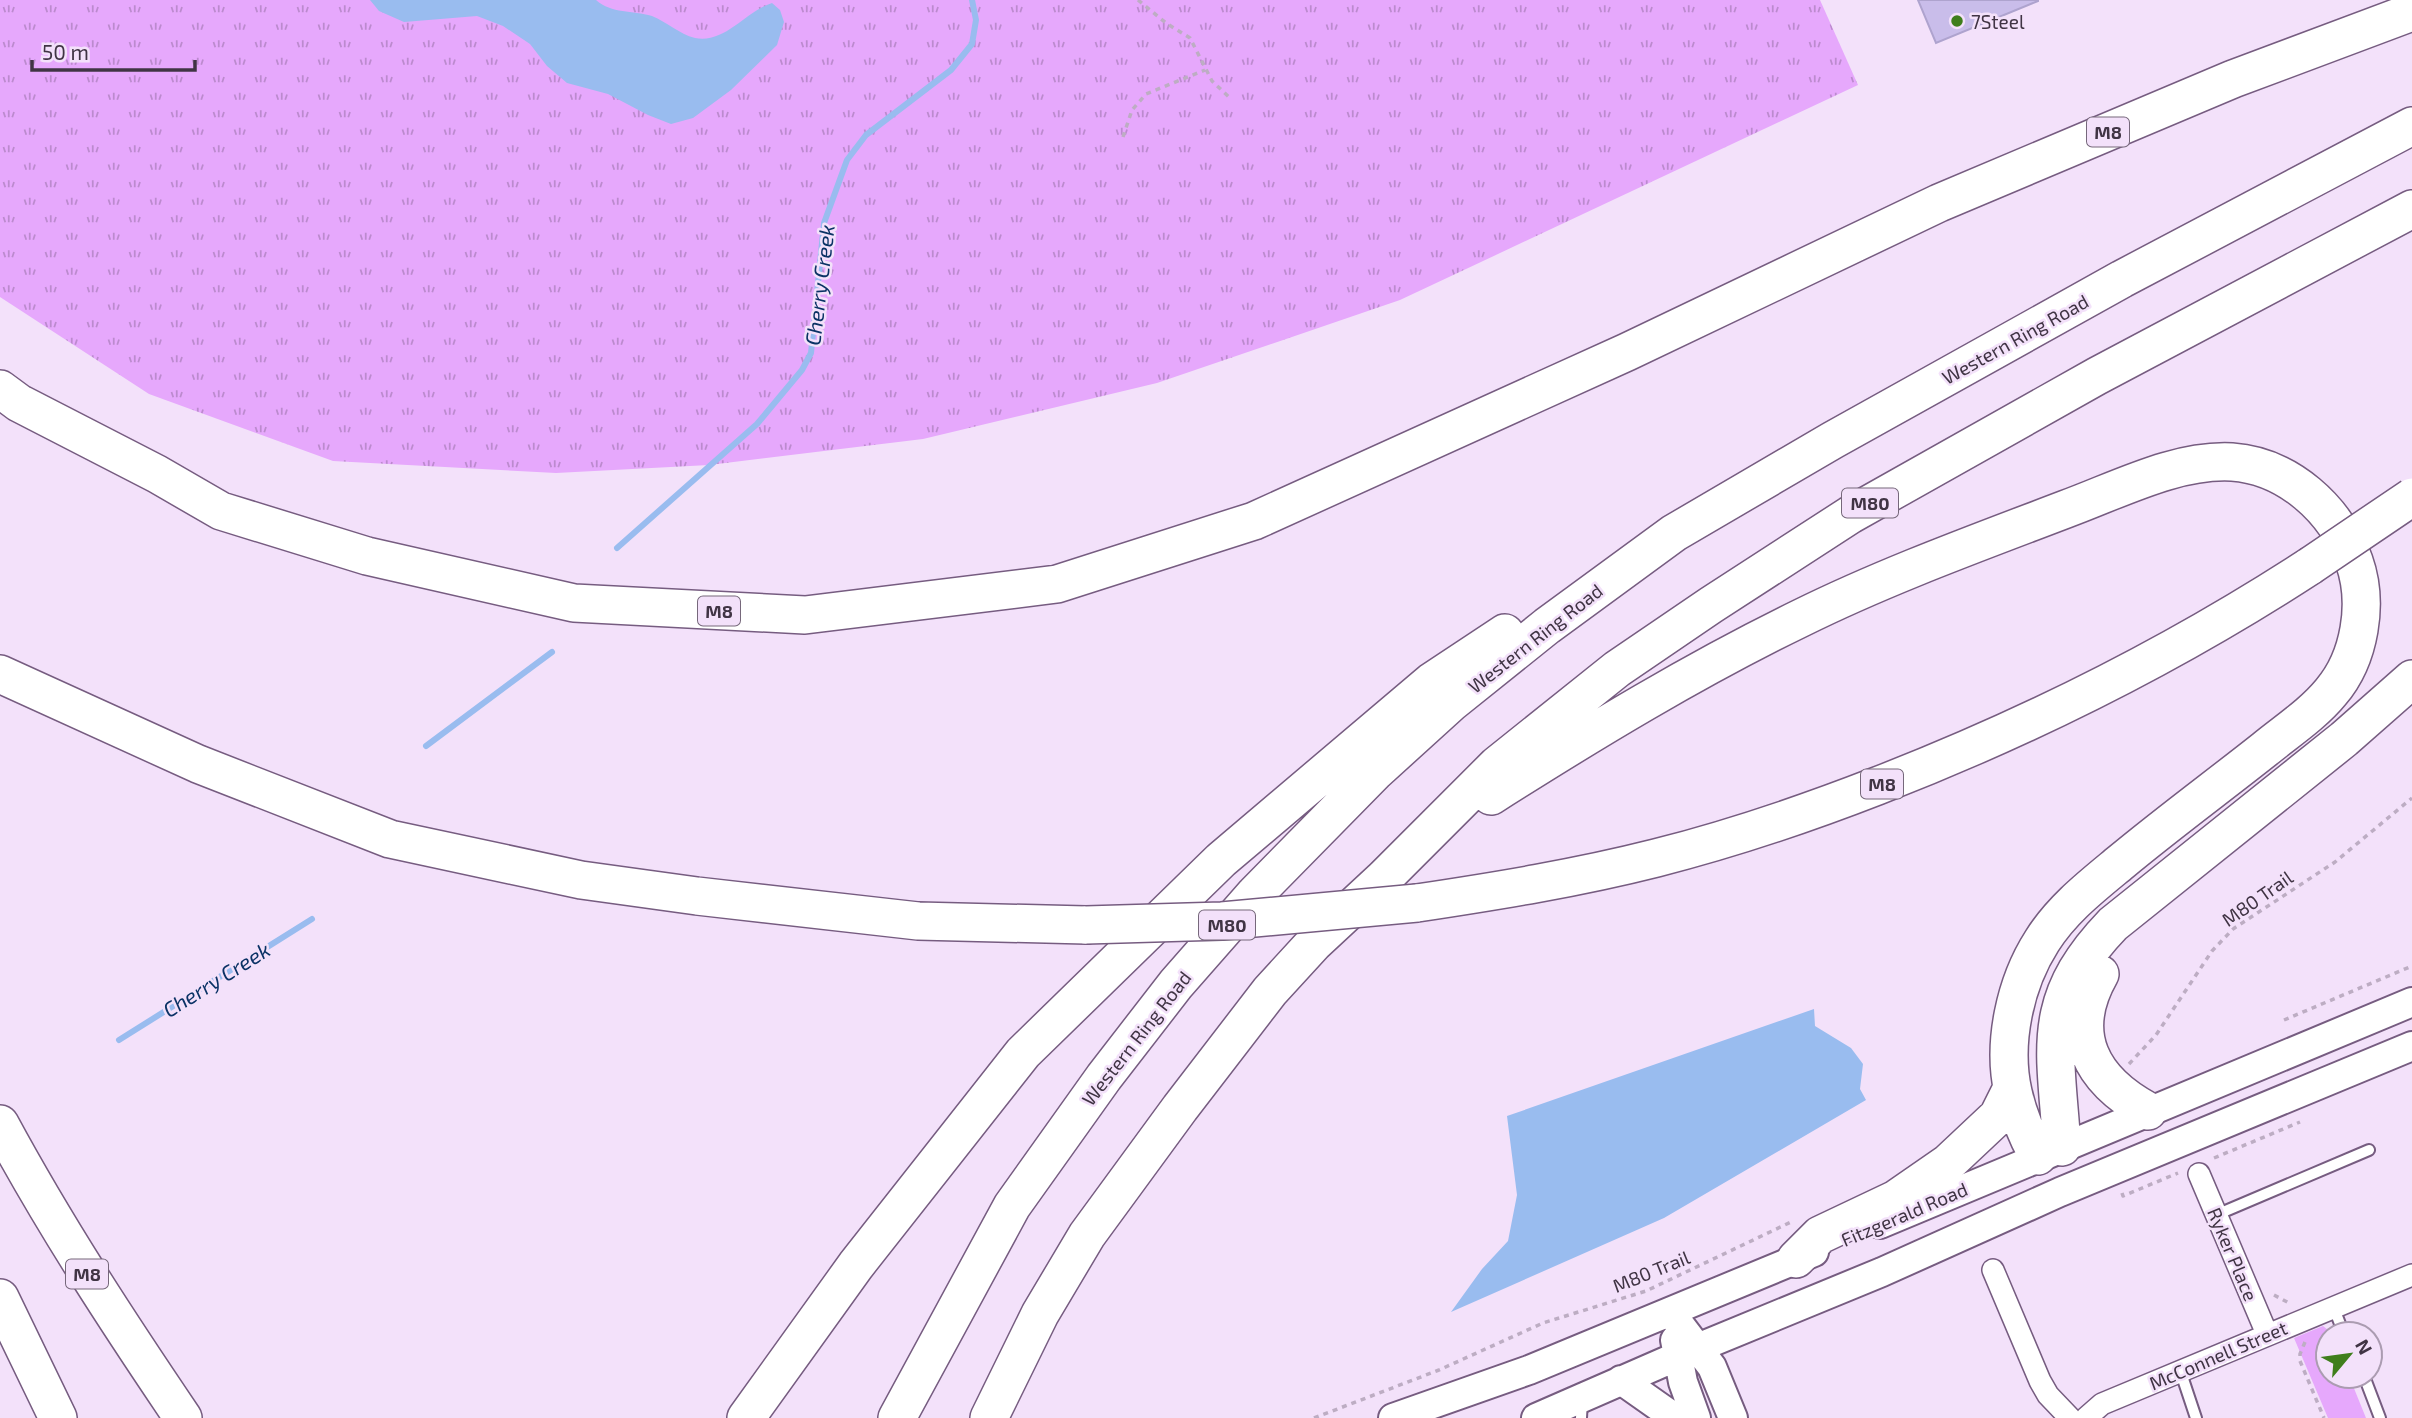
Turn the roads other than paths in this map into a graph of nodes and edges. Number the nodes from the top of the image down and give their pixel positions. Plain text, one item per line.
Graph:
1 (2412, 12) edge
2 (2412, 126) edge
3 (2412, 209) edge
4 (0, 389) edge
5 (2412, 497) edge
6 (1674, 533) junction
7 (0, 674) edge
8 (2412, 679) edge
9 (2203, 853) junction
10 (1384, 878) junction
11 (2412, 1002) edge
12 (2412, 1046) edge
13 (2011, 1088) junction
14 (2148, 1111) junction
15 (0, 1124) edge
16 (2369, 1150) dead end
17 (2050, 1152) junction
18 (2196, 1169) road end
19 (2060, 1192) junction
20 (2216, 1215) junction
21 (1797, 1259) junction
22 (1993, 1270) dead end
23 (2412, 1275) edge
24 (0, 1297) edge
25 (2333, 1306) junction
26 (1671, 1313) junction
27 (2338, 1320) edge
28 (2267, 1334) junction
29 (1687, 1352) junction
30 (2180, 1370) junction
31 (1621, 1380) junction
32 (2369, 1390) edge
33 (1582, 1407) edge
34 (2079, 1415) edge
35 (58, 1418) edge
36 (183, 1418) edge
37 (746, 1418) edge
38 (897, 1418) edge
39 (989, 1418) edge
40 (1393, 1418) edge
41 (1536, 1418) edge
42 (1675, 1418) edge
43 (1696, 1418) edge
44 (1733, 1418) edge
45 (2196, 1418) edge
46 (2380, 1418) edge

1 - 4 highway, M8
2 - 6 highway, Western Ring Road / M80
3 - 10 highway, M80
5 - 7 highway, M8, bridge
6 - 37 highway
6 - 38 highway, Western Ring Road / M80
8 - 9 highway
9 - 14 highway
9 - 17 highway
10 - 13 highway
10 - 39 highway, M80
11 - 14 main road, Fitzgerald Road
12 - 19 main road
13 - 17 highway
13 - 21 highway
14 - 17 main road, Fitzgerald Road
15 - 36 highway, M8
16 - 20 lane
17 - 19 main road
17 - 21 main road, Fitzgerald Road
18 - 20 street, Ryker Place
19 - 29 main road
20 - 28 street, Ryker Place
21 - 26 main road, Fitzgerald Road
22 - 34 street
23 - 25 street, McConnell Street
24 - 35 highway
25 - 27 lane
25 - 28 street, McConnell Street
26 - 29 main road
26 - 40 main road, Fitzgerald Road
28 - 30 street, McConnell Street
29 - 31 main road
29 - 43 main road
29 - 44 main road
30 - 34 street, McConnell Street
30 - 45 lane
31 - 33 main road
31 - 42 main road
32 - 46 lane
33 - 41 main road

